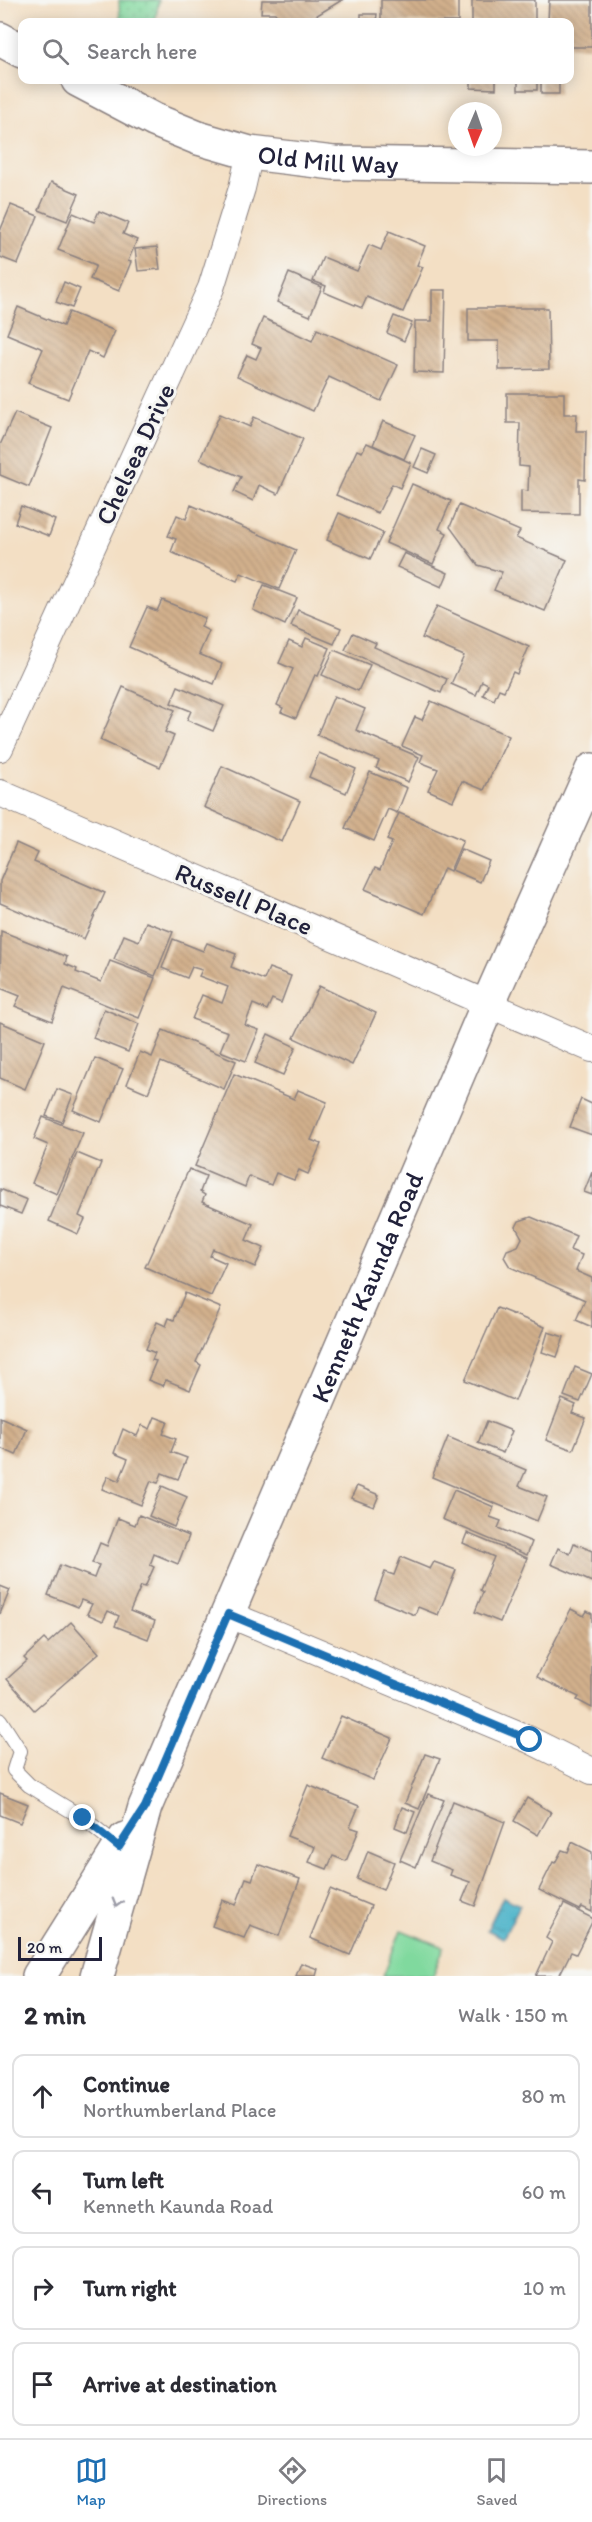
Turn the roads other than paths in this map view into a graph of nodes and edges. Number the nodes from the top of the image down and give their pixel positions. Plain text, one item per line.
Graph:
1 (0, 39) edge
2 (18, 49) edge
3 (86, 84) edge
4 (250, 153) junction
5 (592, 167) edge
6 (0, 748) edge
7 (592, 770) edge
8 (0, 793) edge
9 (488, 1004) junction
10 (592, 1049) edge
11 (228, 1614) junction
12 (0, 1720) edge
13 (592, 1771) edge
14 (145, 1807) junction
15 (119, 1847) junction
16 (39, 1976) edge
17 (97, 1976) edge

1 - 2 main road
3 - 4 main road, Old Mill Way
4 - 5 main road, Old Mill Way
4 - 6 street, Chelsea Drive
7 - 9 main road, Kenneth Kaunda Road
8 - 9 street, Russell Place
9 - 10 street, Russell Place
9 - 11 main road, Kenneth Kaunda Road
11 - 13 street
11 - 14 main road, Kenneth Kaunda Road
12 - 15 lane
14 - 15 main road, Kenneth Kaunda Road
14 -> 17 main road, Kenneth Kaunda Road
15 - 16 main road, Kenneth Kaunda Road

